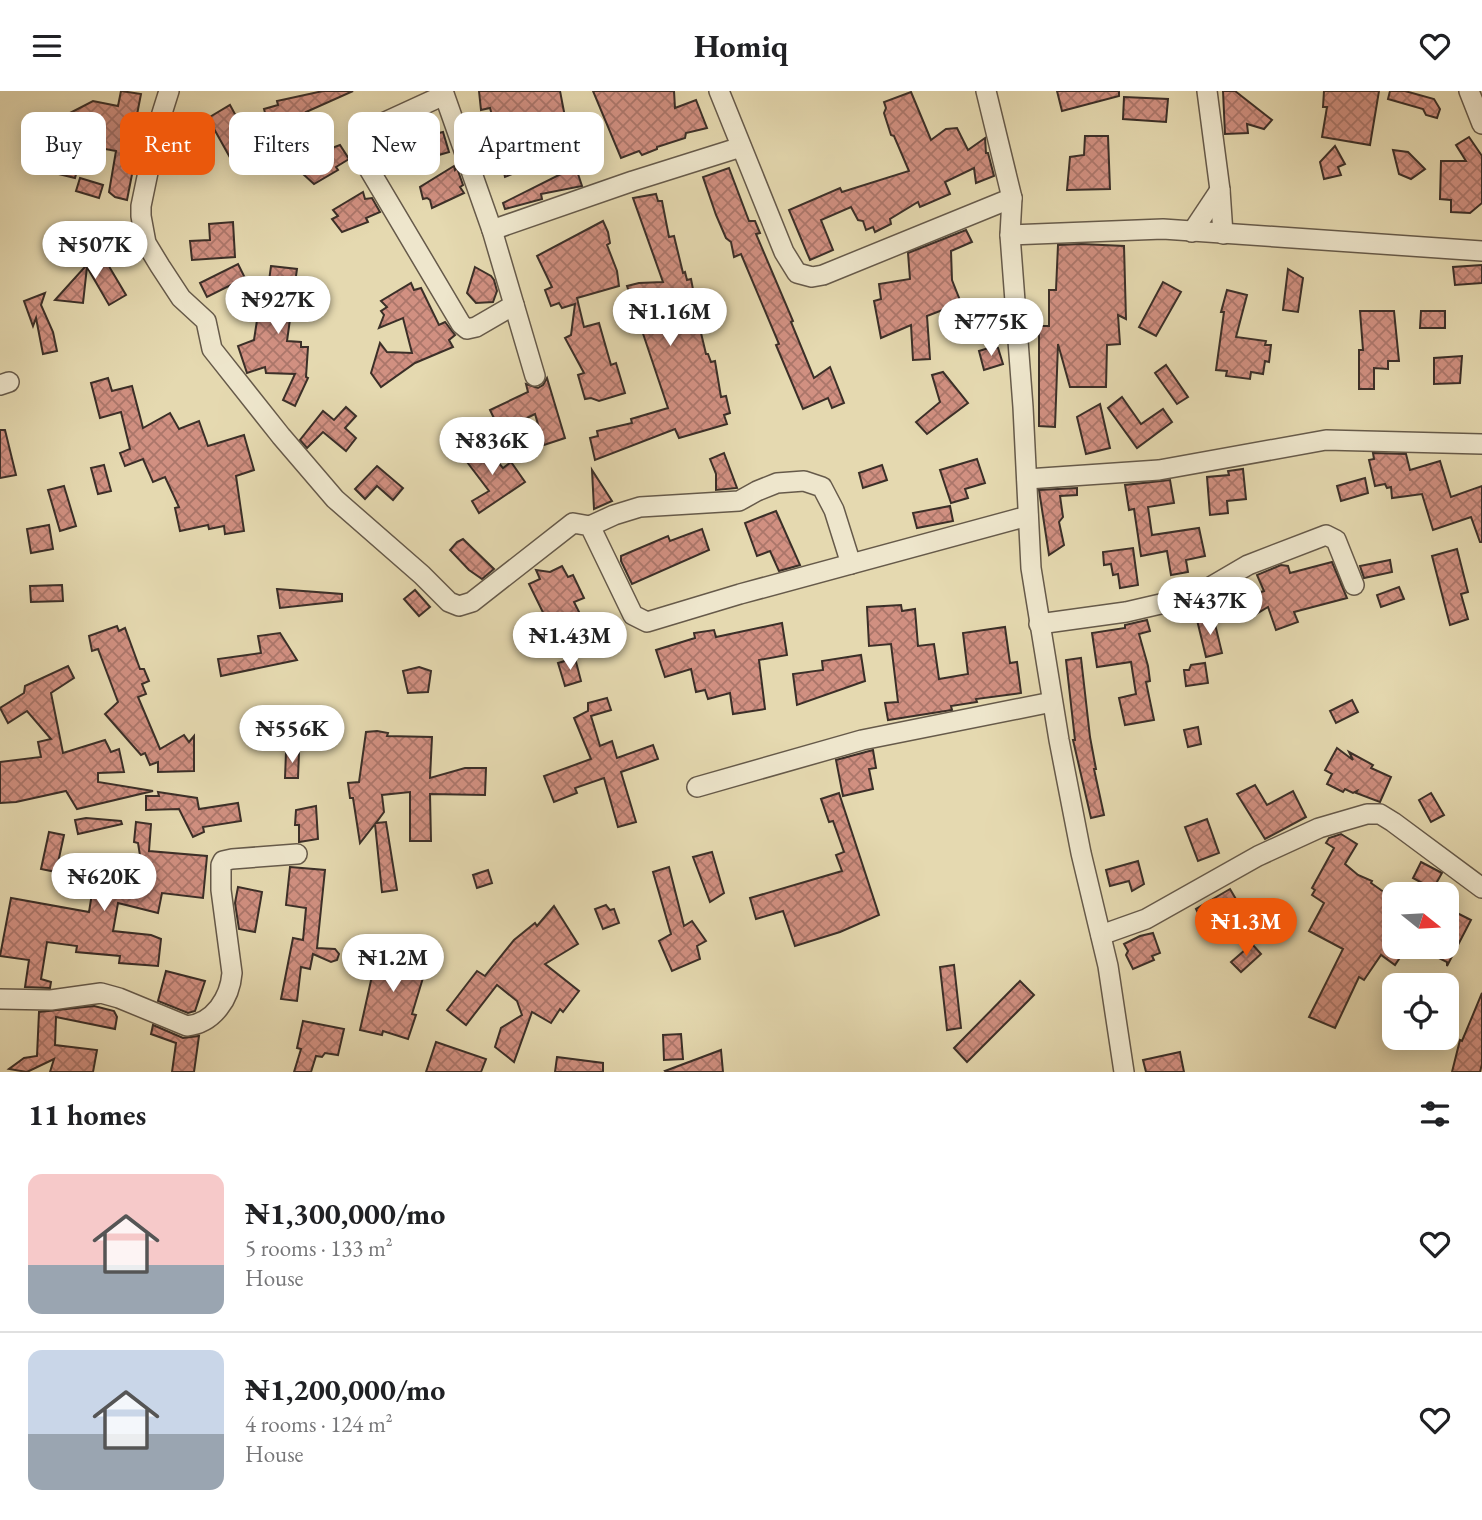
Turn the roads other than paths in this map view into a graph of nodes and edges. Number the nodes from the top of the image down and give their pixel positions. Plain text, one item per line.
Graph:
1 (169, 91) edge
2 (719, 91) edge
3 (986, 91) edge
4 (1207, 91) edge
5 (1469, 91) edge
6 (443, 93) edge
7 (1482, 124) edge
8 (741, 147) junction
9 (1220, 190) junction
10 (1012, 198) junction
11 (492, 230) junction
12 (1192, 232) junction
13 (1223, 234) junction
14 (1010, 235) junction
15 (1482, 251) edge
16 (514, 305) junction
17 (535, 376) dead end
18 (1482, 444) edge
19 (1027, 479) junction
20 (1028, 516) junction
21 (590, 526) junction
22 (851, 564) junction
23 (1354, 585) dead end
24 (1039, 624) junction
25 (1052, 702) junction
26 (697, 786) dead end
27 (297, 854) dead end
28 (1482, 888) edge
29 (1101, 935) junction
30 (0, 999) edge
31 (1124, 1072) edge

1 - 21 street
2 - 8 street
3 - 10 street
4 - 9 street
5 - 7 street
6 - 11 street
6 - 16 street
8 - 10 street
8 - 11 street
9 - 12 street
9 - 13 street
10 - 14 street
11 - 16 street
12 - 13 street
12 - 14 street
13 - 15 street
14 - 19 street
16 - 17 street
18 - 19 street
19 - 20 street
20 - 22 street
20 - 24 street
21 - 22 street
21 - 22 street
23 - 24 street
24 - 25 street
25 - 26 street
25 - 29 street
27 - 30 street
28 - 29 street
29 - 31 street

